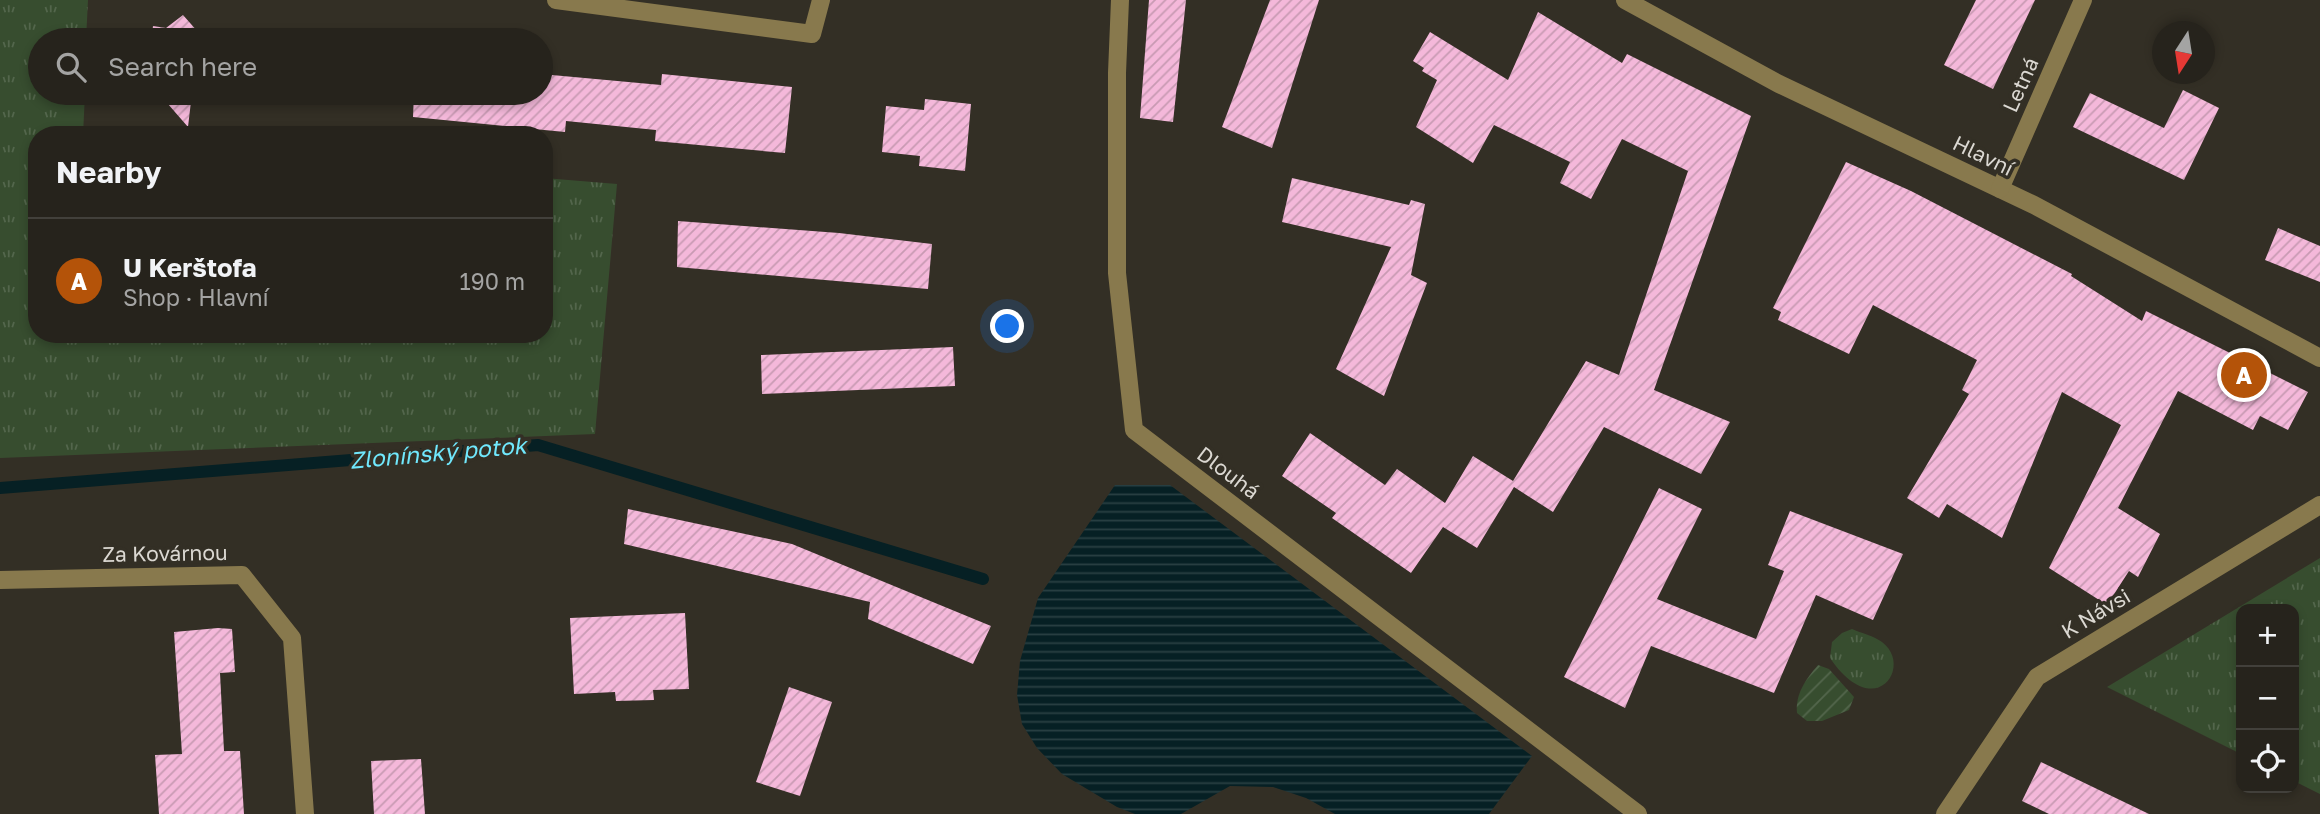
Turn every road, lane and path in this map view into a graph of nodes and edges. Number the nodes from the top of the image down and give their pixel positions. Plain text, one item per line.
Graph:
1 (556, 0) edge
2 (821, 0) edge
3 (1120, 0) edge
4 (1625, 0) edge
5 (2083, 0) edge
6 (2000, 189) junction
7 (2320, 358) edge
8 (2320, 505) edge
9 (0, 580) edge
10 (305, 814) edge
11 (1638, 814) edge
12 (1945, 814) edge

1 - 2 street
3 - 11 street, Dlouhá
4 - 6 street, Hlavní
5 - 6 street, Letná
6 - 7 street, Hlavní
8 - 12 street, K Návsi
9 - 10 street, Za Kovárnou

